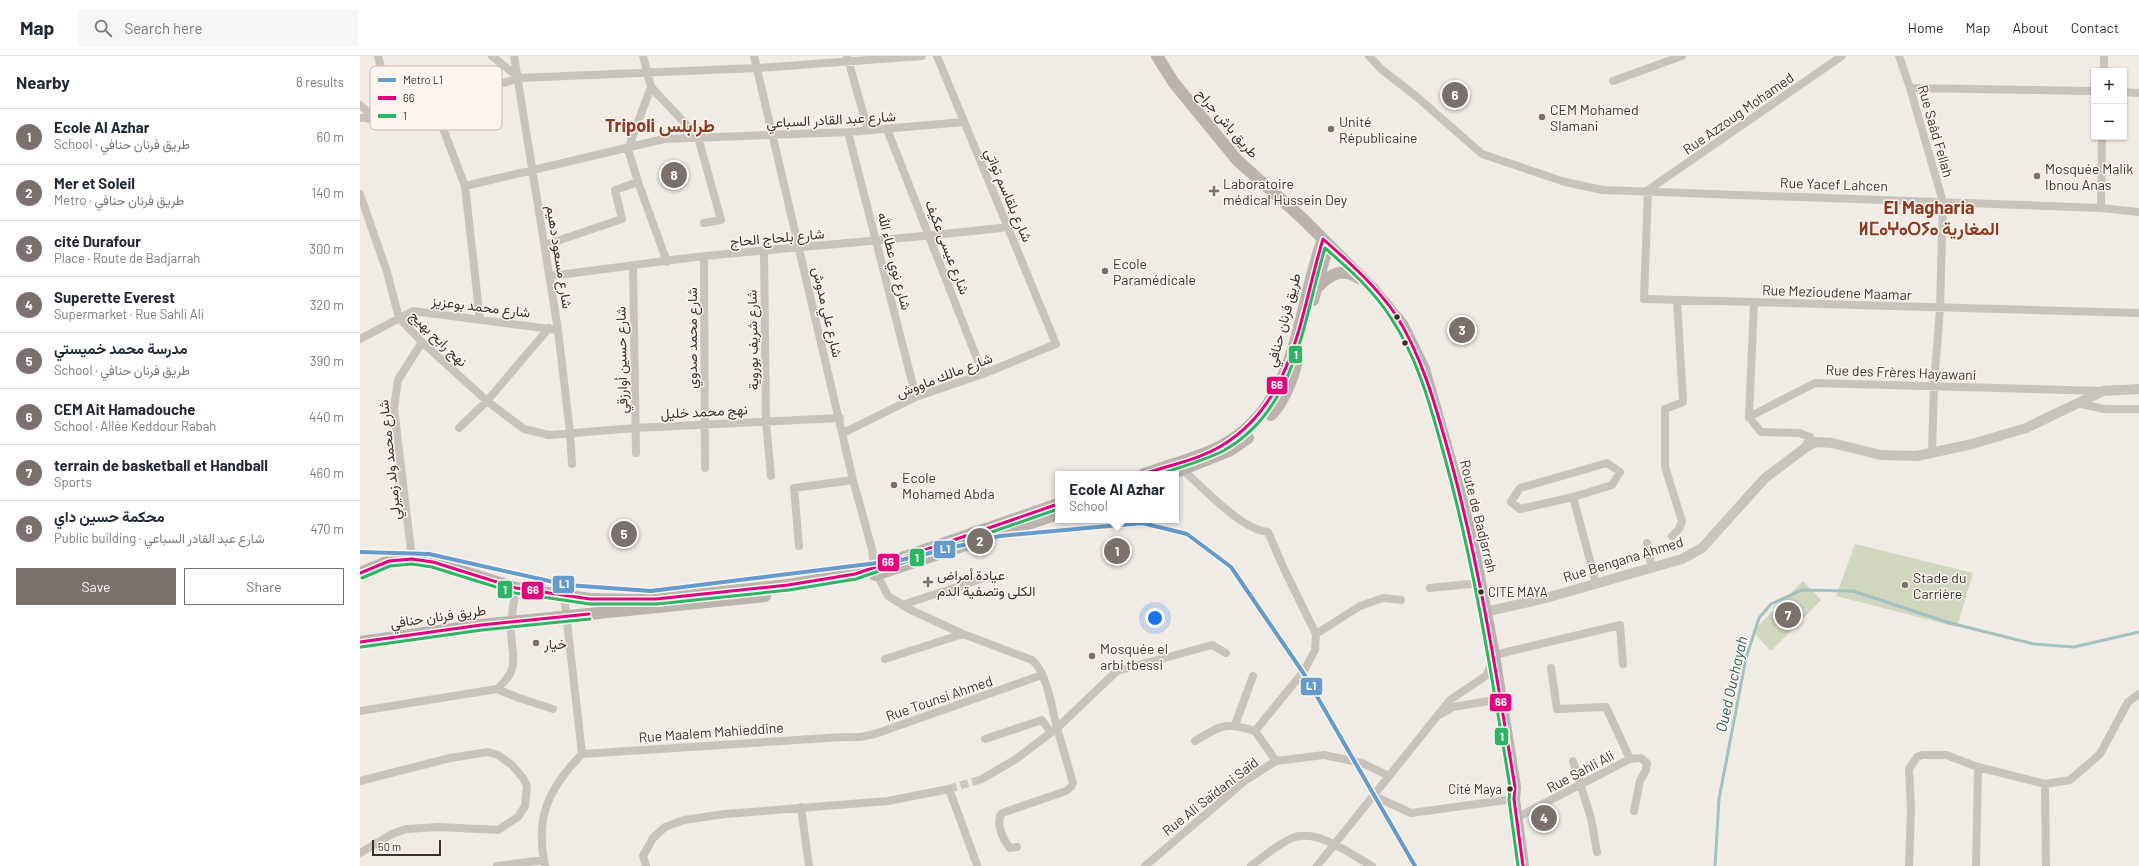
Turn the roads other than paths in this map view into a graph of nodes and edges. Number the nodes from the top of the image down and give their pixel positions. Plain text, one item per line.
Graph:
1 (378, 56) edge
2 (492, 56) edge
3 (514, 56) edge
4 (643, 56) edge
5 (754, 56) edge
6 (922, 56) edge
7 (937, 56) edge
8 (1370, 56) edge
9 (1682, 56) edge
10 (1842, 56) edge
11 (1899, 56) edge
12 (2104, 56) edge
13 (1157, 58) edge
14 (848, 59) edge
15 (381, 66) edge
16 (757, 68) junction
17 (2104, 68) edge
18 (648, 71) junction
19 (519, 78) junction
20 (1613, 81) dead end
21 (502, 83) edge
22 (651, 87) junction
23 (1910, 88) junction
24 (2091, 91) edge
25 (2127, 92) edge
26 (2139, 93) edge
27 (361, 107) edge
28 (364, 118) edge
29 (964, 122) junction
30 (887, 129) junction
31 (444, 130) edge
32 (868, 130) junction
33 (848, 132) junction
34 (772, 136) junction
35 (698, 137) junction
36 (2102, 140) edge
37 (628, 149) junction
38 (533, 171) junction
39 (638, 182) junction
40 (465, 186) junction
41 (1648, 190) junction
42 (360, 194) edge
43 (1943, 202) junction
44 (2101, 208) junction
45 (2139, 212) edge
46 (1302, 218) joint
47 (704, 223) dead end
48 (1008, 227) junction
49 (1312, 228) junction
50 (930, 237) junction
51 (876, 240) junction
52 (1326, 243) junction
53 (545, 245) junction
54 (800, 249) junction
55 (764, 252) junction
56 (704, 256) junction
57 (667, 262) junction
58 (1314, 263) junction
59 (633, 266) junction
60 (549, 276) junction
61 (1367, 282) junction
62 (1316, 289) junction
63 (1677, 300) junction
64 (1754, 302) junction
65 (1940, 309) junction
66 (2138, 313) dead end
67 (400, 318) junction
68 (480, 320) junction
69 (549, 328) junction
70 (558, 330) junction
71 (360, 339) edge
72 (422, 342) junction
73 (1056, 344) joint
74 (983, 374) junction
75 (1934, 385) junction
76 (2139, 389) edge
77 (2103, 391) junction
78 (916, 397) junction
79 (487, 401) junction
80 (2077, 402) junction
81 (2139, 409) edge
82 (1749, 417) junction
83 (840, 418) junction
84 (766, 422) junction
85 (704, 425) junction
86 (459, 428) dead end
87 (635, 428) junction
88 (570, 432) junction
89 (843, 433) junction
90 (1805, 448) junction
91 (636, 453) dead end
92 (1932, 453) junction
93 (572, 464) dead end
94 (705, 468) dead end
95 (1183, 470) junction
96 (1152, 471) edge
97 (1179, 471) edge
98 (771, 476) dead end
99 (853, 480) junction
100 (1573, 497) junction
101 (1055, 505) edge
102 (1055, 515) edge
103 (1672, 536) dead end
104 (1647, 543) dead end
105 (799, 546) dead end
106 (412, 559) junction
107 (1652, 568) junction
108 (876, 571) junction
109 (360, 573) edge
110 (981, 579) dead end
111 (1480, 583) junction
112 (1596, 583) junction
113 (516, 588) junction
114 (1430, 588) dead end
115 (564, 595) junction
116 (1401, 600) dead end
117 (902, 605) junction
118 (1485, 612) junction
119 (566, 615) junction
120 (511, 621) junction
121 (963, 634) junction
122 (1316, 634) junction
123 (360, 642) edge
124 (1226, 653) dead end
125 (1494, 655) junction
126 (885, 660) dead end
127 (1623, 664) dead end
128 (1551, 668) dead end
129 (1042, 675) junction
130 (1253, 676) dead end
131 (497, 689) junction
132 (2139, 694) edge
133 (1501, 698) junction
134 (553, 709) dead end
135 (360, 711) edge
136 (1439, 715) junction
137 (1235, 725) junction
138 (1054, 731) junction
139 (1255, 731) junction
140 (843, 737) joint
141 (985, 739) dead end
142 (1195, 741) dead end
143 (582, 754) junction
144 (1630, 759) junction
145 (1276, 761) junction
146 (1573, 761) dead end
147 (1978, 767) junction
148 (1390, 776) junction
149 (982, 780) tunnel mouth
150 (360, 781) edge
151 (1581, 784) junction
152 (2045, 784) junction
153 (1374, 796) junction
154 (1514, 799) junction
155 (801, 807) junction
156 (1634, 811) dead end
157 (1516, 818) junction
158 (1334, 844) junction
159 (1017, 847) dead end
160 (1597, 852) dead end
161 (360, 853) edge
162 (545, 863) edge
163 (977, 865) edge
164 (497, 866) edge
165 (646, 866) edge
166 (810, 866) edge
167 (1145, 866) edge
168 (1251, 866) edge
169 (1317, 866) edge
170 (1372, 866) edge
171 (1523, 866) edge
172 (1909, 866) edge
173 (1976, 866) edge
174 (2046, 866) edge

1 - 15 street
2 - 19 street
3 - 19 street, شارع مسعود دهيم
4 - 18 street
5 - 16 street, شارع علي مدوش
6 - 14 street
7 - 29 street, شارع بلقاسم تواتي
8 - 41 street, Rue Yacef Lahcen
9 - 20 street
10 - 41 street, Rue Azzoug Mohamed
11 - 23 street, Rue Saâd Fellah
12 - 17 street
13 - 46 main road, طريق باش جراح
14 - 16 street
14 - 32 street
16 - 18 street
16 - 34 street, شارع علي مدوش
18 - 19 street
18 - 22 street
19 - 21 street
19 - 38 street, شارع مسعود دهيم
22 - 35 street
22 - 37 street
23 - 24 street
23 - 43 street, Rue Saâd Fellah
25 - 26 street
27 - 28 street
29 - 30 street, شارع عبد القادر السباعي
29 - 48 street, شارع بلقاسم تواتي
30 - 32 street, شارع عبد القادر السباعي
30 - 50 street, شارع عيسى عكيف
31 - 40 street
32 - 33 street, شارع عبد القادر السباعي
33 - 34 street, شارع عبد القادر السباعي
33 - 51 street, شارع نوي عطاء الله
34 - 35 street, شارع عبد القادر السباعي
34 - 54 street, شارع علي مدوش
35 - 37 street, شارع عبد القادر السباعي
35 - 47 street
36 - 44 street
37 - 38 street, شارع عبد القادر السباعي
37 - 39 street
38 - 40 street, شارع عبد القادر السباعي
38 - 53 street, شارع مسعود دهيم
39 - 53 street
39 - 57 street
40 - 68 street
41 - 43 street, Rue Yacef Lahcen
41 - 63 street, Rue Mezioudene Maamar
42 - 67 street, نهج رابح بهيج
43 - 44 street, Rue Yacef Lahcen
43 - 65 street, Rue Saâd Fellah
44 - 45 street, Rue Yacef Lahcen
46 - 49 main road, Route de Badjarrah
48 - 50 street, شارع بلحاج الحاج
48 - 73 street, شارع بلقاسم تواتي
49 - 52 main road, Route de Badjarrah
49 - 58 main road
50 - 51 street, شارع بلحاج الحاج
50 - 74 street, شارع عيسى عكيف
51 - 54 street, شارع بلحاج الحاج
51 - 78 street, شارع نوي عطاء الله
52 - 58 main road, طريق فرنان حنافي
52 - 61 main road, Route de Badjarrah
52 - 62 main road, طريق فرنان حنافي
53 - 60 street, شارع مسعود دهيم
54 - 55 street, شارع بلحاج الحاج
54 - 83 street, شارع علي مدوش
55 - 56 street, شارع بلحاج الحاج
55 - 84 street, شارع شريف بوروية
56 - 57 street, شارع بلحاج الحاج
56 - 85 street, شارع محمد صدوي
57 - 59 street, شارع بلحاج الحاج
58 - 96 main road, طريق فرنان حنافي
59 - 60 street, شارع بلحاج الحاج
59 - 87 street, شارع حسين أوارزقي
60 - 70 street, شارع مسعود دهيم
61 - 62 main road
61 - 111 main road, Route de Badjarrah
62 - 95 main road, طريق فرنان حنافي
63 - 64 street, Rue Mezioudene Maamar
63 - 103 street
64 - 65 street, Rue Mezioudene Maamar
64 - 82 street
65 - 66 street, Rue Mezioudene Maamar
65 - 75 street, Rue Saâd Fellah
67 - 68 street, شارع محمد بوعزيز
67 - 71 street, شارع محمد بوعزيز
67 - 72 street, نهج رابح بهيج
68 - 69 street, شارع محمد بوعزيز
69 - 70 street, شارع محمد بوعزيز
69 - 79 street
70 - 88 street, شارع مسعود دهيم
72 - 79 street, نهج رابح بهيج
72 - 106 street, شارع محمد ولد زميرلي
73 - 74 street, شارع مالك ماووش
74 - 78 street, شارع مالك ماووش
75 - 77 street, Rue des Frères Hayawani
75 - 82 street, Rue des Frères Hayawani
75 - 92 street, Rue Saâd Fellah
76 - 77 street, Rue Bengana Ahmed
77 - 80 street, Rue Bengana Ahmed
78 - 89 street, شارع مالك ماووش
79 - 86 street
79 - 88 street, نهج رابح بهيج
80 - 81 street
80 - 92 street, Rue Bengana Ahmed
82 - 90 street
83 - 84 street, نهج محمد خليل
83 - 89 street, شارع علي مدوش
84 - 85 street, نهج محمد خليل
84 - 98 street, شارع شريف بوروية
85 - 87 street, نهج محمد خليل
85 - 94 street, شارع محمد صدوي
87 - 88 street, نهج محمد خليل
87 - 91 street, شارع حسين أوارزقي
88 - 93 street, شارع مسعود دهيم
89 - 99 street, شارع علي مدوش
90 - 92 street, Rue Bengana Ahmed
90 - 107 street, Rue Bengana Ahmed
95 - 97 main road, طريق فرنان حنافي
95 - 122 street
99 - 105 street
99 - 108 street, شارع علي مدوش
100 - 100 street
100 - 112 street
101 - 108 main road, طريق فرنان حنافي
102 - 108 main road, طريق فرنان حنافي
104 - 107 street
106 - 109 main road, طريق فرنان حنافي
106 - 113 main road, طريق فرنان حنافي
107 - 112 street, Rue Bengana Ahmed
108 - 115 main road, طريق فرنان حنافي
108 - 117 street
108 - 119 main road, طريق فرنان حنافي
110 - 117 street
111 - 114 street
111 - 118 main road, Route de Badjarrah
112 - 118 street, Rue Bengana Ahmed
113 - 115 main road, طريق فرنان حنافي
113 - 120 street
115 - 119 street
116 - 122 street
117 - 121 street
118 - 125 main road, Route de Badjarrah
119 - 120 main road, طريق فرنان حنافي
119 - 143 street
120 - 123 main road, طريق فرنان حنافي
120 - 131 street
121 - 126 street
121 - 129 street
122 - 139 street
124 - 138 street
125 - 127 street
125 - 133 main road, Route de Badjarrah
125 - 136 street
128 - 144 street, Rue Sahli Ali
129 - 138 street
129 - 140 street, Rue Tounsi Ahmed
130 - 137 street
131 - 134 street
131 - 135 street
132 - 152 street
133 - 136 street
133 - 154 main road, Route de Badjarrah
136 - 148 street
137 - 139 street
137 - 142 street
138 - 141 street
138 - 149 street
138 - 159 street
139 - 145 street
140 - 143 street, Rue Maalem Mahieddine
143 - 162 street
144 - 151 street, Rue Sahli Ali
144 - 156 street
145 - 148 street, Rue Ali Saïdani Saïd
145 - 167 street, Rue Ali Saïdani Saïd
146 - 151 street
147 - 152 street
147 - 172 street
147 - 173 street
148 - 153 street
150 - 161 street
151 - 157 street, Rue Sahli Ali
151 - 160 street
152 - 174 street
153 - 154 street
153 - 158 street
154 - 157 main road, Route de Badjarrah
155 - 163 street
155 - 165 street
155 - 166 street
157 - 171 main road, Route de Badjarrah
158 - 168 street
158 - 169 street
158 - 170 street
162 - 164 street

